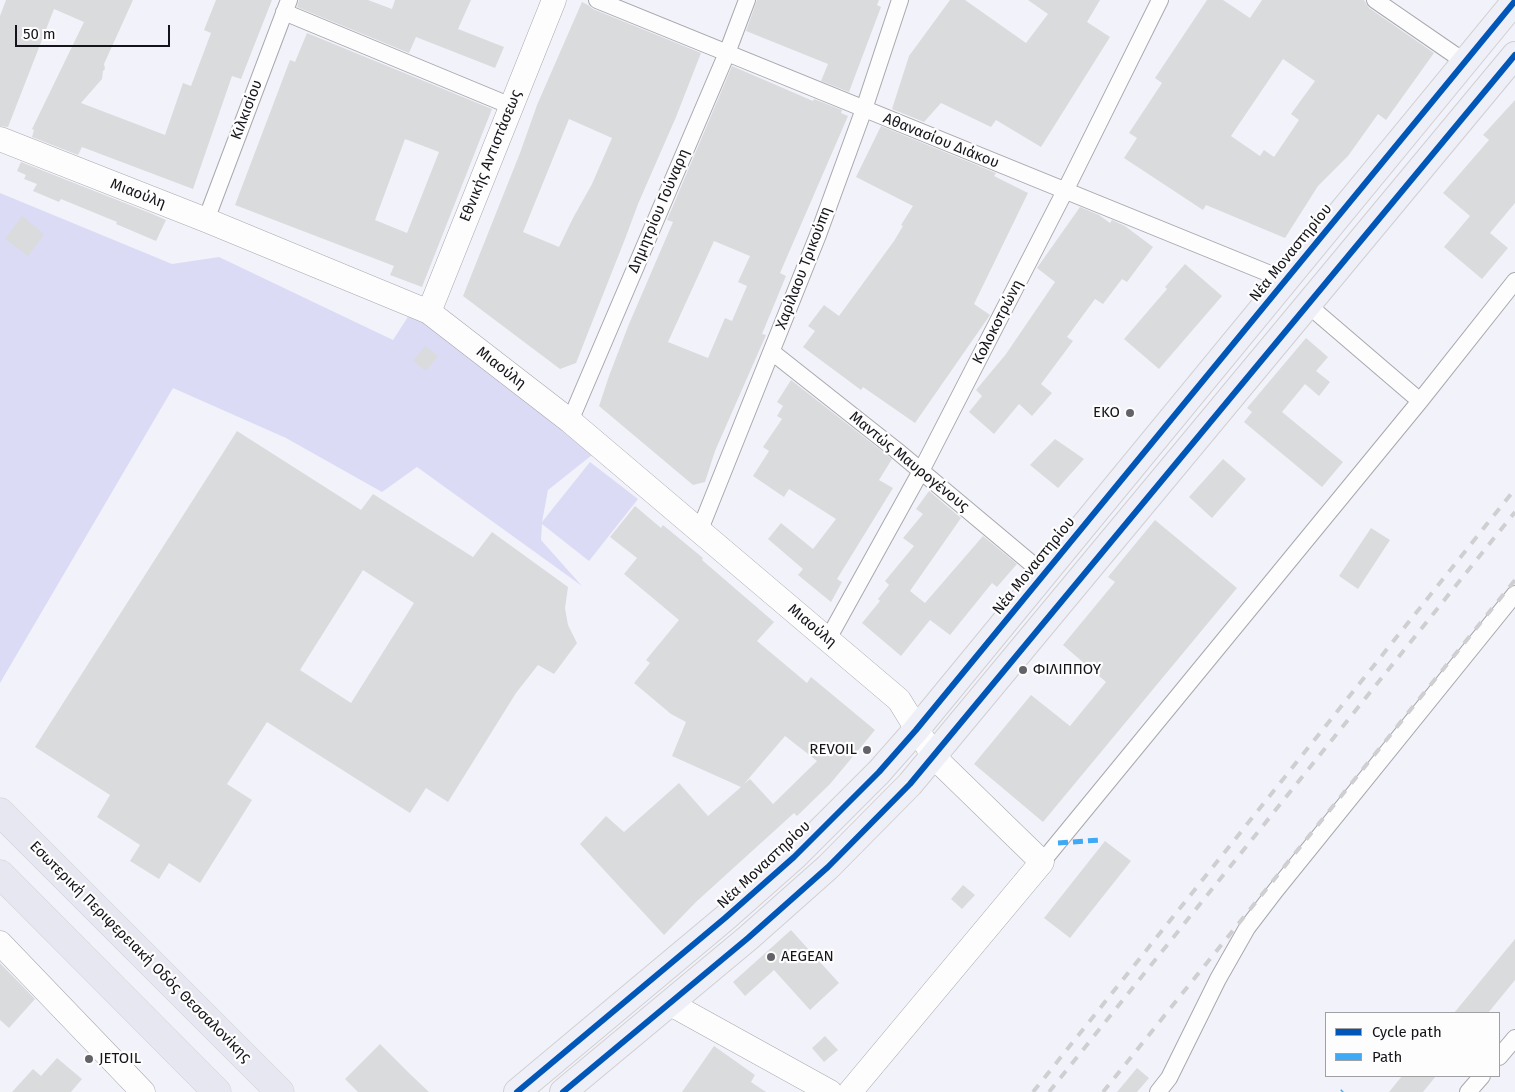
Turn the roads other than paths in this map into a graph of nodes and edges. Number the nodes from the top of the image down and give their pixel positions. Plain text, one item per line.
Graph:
1 (554, 0) edge
2 (597, 0) edge
3 (747, 0) edge
4 (900, 0) edge
5 (1160, 0) edge
6 (1375, 0) edge
7 (1514, 2) edge
8 (286, 6) edge
9 (727, 53) junction
10 (1515, 55) edge
11 (1465, 62) junction
12 (511, 106) junction
13 (864, 109) junction
14 (0, 139) edge
15 (1065, 191) junction
16 (206, 220) junction
17 (1285, 280) junction
18 (1515, 281) edge
19 (1308, 305) junction
20 (429, 312) junction
21 (772, 352) junction
22 (1420, 401) junction
23 (570, 421) junction
24 (921, 471) junction
25 (699, 532) junction
26 (1044, 574) junction
27 (1515, 594) edge
28 (828, 639) junction
29 (916, 730) junction
30 (934, 757) junction
31 (0, 812) edge
32 (1042, 862) junction
33 (0, 874) edge
34 (0, 943) edge
35 (670, 1003) junction
36 (1515, 1038) edge
37 (1500, 1056) edge
38 (1481, 1077) edge
39 (143, 1092) edge
40 (217, 1092) edge
41 (280, 1092) edge
42 (517, 1092) edge
43 (563, 1092) edge
44 (830, 1092) edge
45 (850, 1092) edge
46 (1158, 1092) edge
47 (1468, 1092) edge

1 - 12 street, Εθνικής Αντιστάσεως
2 - 9 street, Αθανασίου Διάκου
3 - 9 street, Δημητρίου Γούναρη
4 - 13 street, Χαρίλαου Τρικούπη
5 - 15 street, Κολοκοτρώνη
6 - 11 street
7 - 11 main road, Νέα Μοναστηρίου
8 - 12 street
8 - 16 street, Κιλκισίου
9 - 13 street, Αθανασίου Διάκου
9 - 23 street, Δημητρίου Γούναρη
10 - 19 main road
11 - 17 main road, Νέα Μοναστηρίου
12 - 20 street, Εθνικής Αντιστάσεως
13 - 15 street, Αθανασίου Διάκου
13 - 21 street, Χαρίλαου Τρικούπη
14 - 16 street, Μιαούλη
15 - 17 street, Αθανασίου Διάκου
15 - 24 street, Κολοκοτρώνη
16 - 20 street, Μιαούλη
17 - 26 main road, Νέα Μοναστηρίου
18 - 22 street
19 - 22 street
19 - 30 main road
20 - 23 street, Μιαούλη
21 - 24 street, Μαντώς Μαυρογένους
21 - 25 street, Χαρίλαου Τρικούπη
22 - 32 street
23 - 25 street, Μιαούλη
24 - 26 street, Μαντώς Μαυρογένους
24 - 28 street, Κολοκοτρώνη
25 - 28 street, Μιαούλη
26 - 29 main road, Νέα Μοναστηρίου
27 - 46 street
28 - 29 street, Μιαούλη
29 - 30 street, Μιαούλη
29 - 42 main road, Νέα Μοναστηρίου
30 - 32 street, Μιαούλη
30 - 35 main road
31 - 41 highway, Εσωτερική Περιφερειακή Οδός Θεσσαλονίκης
32 - 45 street
33 - 40 highway
34 - 39 street
35 - 43 main road
35 - 44 street
36 - 37 street
38 - 47 street

